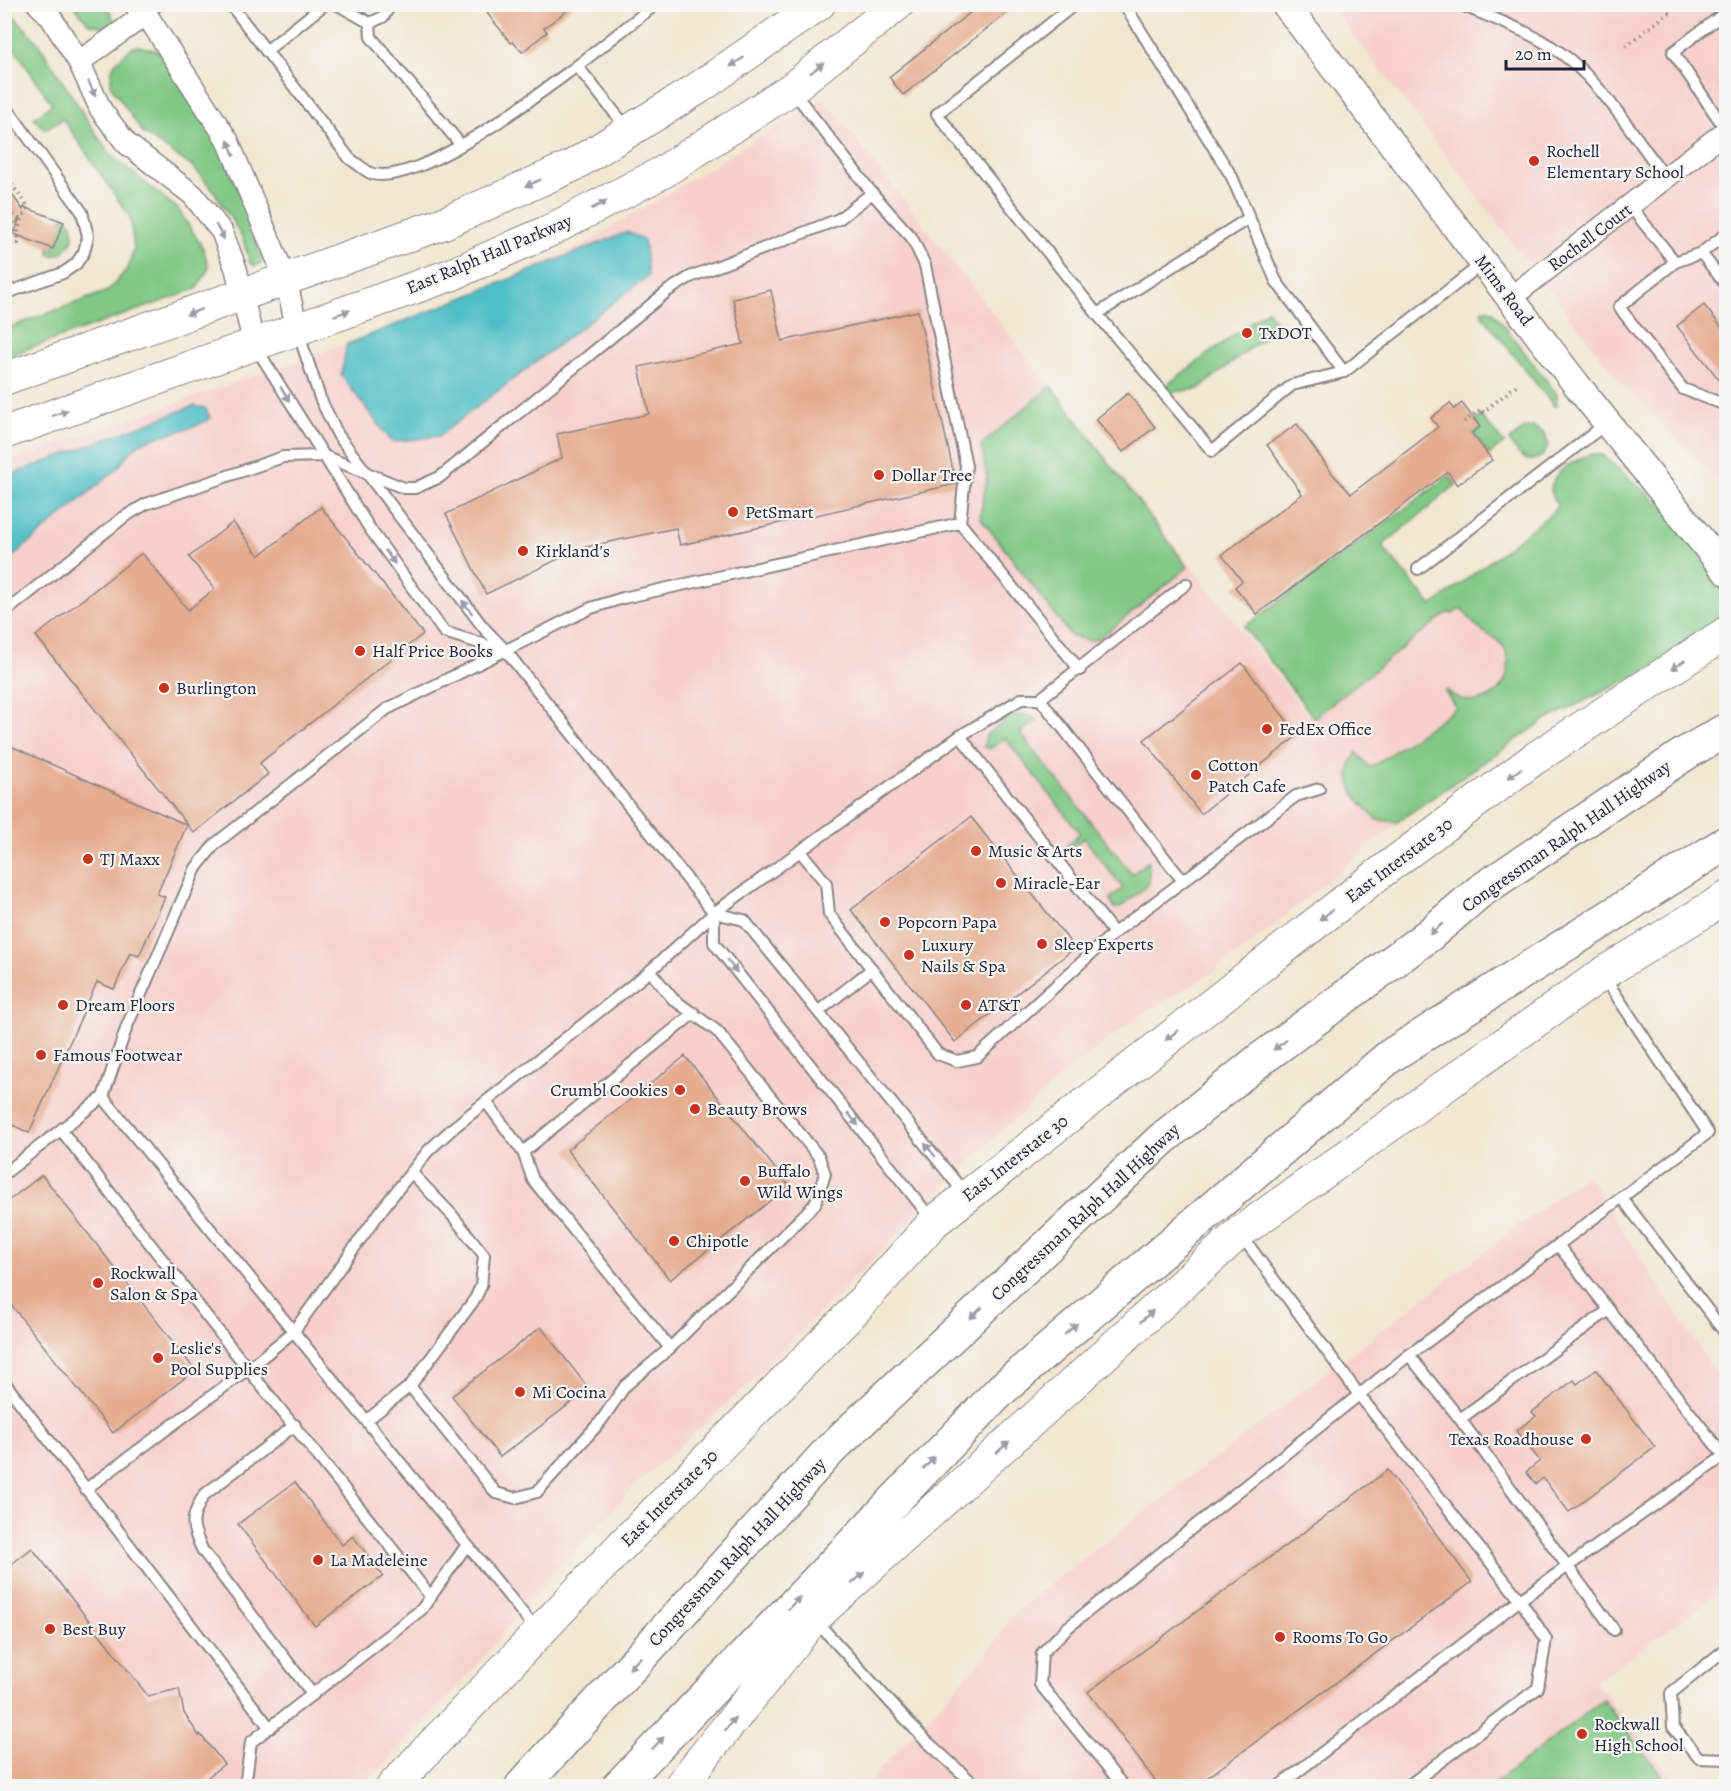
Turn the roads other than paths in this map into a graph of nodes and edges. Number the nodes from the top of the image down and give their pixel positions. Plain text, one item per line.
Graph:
1 (38, 4) edge
2 (231, 4) edge
3 (325, 4) edge
4 (336, 4) edge
5 (391, 4) edge
6 (656, 4) edge
7 (819, 4) edge
8 (898, 4) edge
9 (1076, 4) edge
10 (1124, 4) edge
11 (1285, 4) edge
12 (1459, 4) edge
13 (146, 8) edge
14 (1726, 12) edge
15 (370, 23) junction
16 (266, 51) junction
17 (79, 62) junction
18 (577, 66) junction
19 (791, 89) junction
20 (4, 104) edge
21 (629, 130) junction
22 (1726, 131) edge
23 (461, 145) junction
24 (1666, 177) junction
25 (872, 193) junction
26 (1630, 206) junction
27 (1250, 218) junction
28 (1726, 234) edge
29 (1701, 253) junction
30 (1675, 262) junction
31 (1483, 263) junction
32 (286, 280) junction
33 (1726, 285) edge
34 (4, 294) edge
35 (242, 295) junction
36 (1510, 298) junction
37 (1097, 314) junction
38 (297, 328) junction
39 (254, 344) junction
40 (1344, 372) junction
41 (4, 379) edge
42 (1726, 405) edge
43 (1607, 423) junction
44 (4, 433) edge
45 (324, 456) junction
46 (365, 474) junction
47 (960, 523) junction
48 (1418, 569) dead end
49 (1726, 571) edge
50 (1186, 584) dead end
51 (4, 613) edge
52 (1726, 633) edge
53 (506, 651) junction
54 (1080, 670) junction
55 (1040, 699) junction
56 (1726, 730) edge
57 (960, 736) junction
58 (1319, 789) dead end
59 (1726, 843) edge
60 (800, 851) junction
61 (1184, 881) junction
62 (1726, 898) edge
63 (714, 914) junction
64 (1114, 933) junction
65 (872, 969) junction
66 (650, 971) junction
67 (1602, 974) junction
68 (819, 1011) junction
69 (694, 1013) junction
70 (103, 1097) junction
71 (487, 1103) junction
72 (61, 1130) junction
73 (523, 1152) junction
74 (411, 1172) junction
75 (4, 1174) edge
76 (966, 1195) junction
77 (1622, 1197) junction
78 (934, 1222) junction
79 (1239, 1233) junction
80 (1558, 1245) junction
81 (1609, 1310) junction
82 (294, 1331) junction
83 (1726, 1334) edge
84 (670, 1348) junction
85 (1409, 1355) junction
86 (248, 1369) junction
87 (4, 1382) edge
88 (410, 1386) junction
89 (1360, 1396) junction
90 (1460, 1419) junction
91 (368, 1420) junction
92 (295, 1425) junction
93 (1725, 1457) edge
94 (87, 1489) junction
95 (466, 1546) junction
96 (1568, 1568) junction
97 (431, 1597) junction
98 (1520, 1600) junction
99 (814, 1618) junction
100 (1614, 1630) dead end
101 (539, 1634) junction
102 (1726, 1649) edge
103 (313, 1695) junction
104 (590, 1710) junction
105 (270, 1728) junction
106 (1726, 1759) edge
107 (245, 1786) edge
108 (393, 1786) edge
109 (509, 1786) edge
110 (522, 1786) edge
111 (618, 1786) edge
112 (680, 1786) edge
113 (976, 1786) edge
114 (1124, 1786) edge
115 (1279, 1786) edge
116 (1408, 1786) edge

1 - 17 street
2 - 16 lane
3 - 16 lane
4 - 15 lane
5 - 15 lane
6 - 18 lane
7 -> 21 main road
19 -> 8 main road, East Ralph Hall Parkway
9 - 37 lane
10 - 27 lane
11 - 31 street, Mims Road
12 - 24 lane
13 - 17 street
32 -> 13 street
14 - 22 lane
15 - 23 lane
16 - 23 lane
17 -> 35 street
18 - 21 lane
18 - 23 lane
19 - 25 lane
38 -> 19 main road, East Ralph Hall Parkway
20 - 34 lane
21 -> 32 main road
22 - 24 street, Rochell Court
24 - 26 street, Rochell Court
25 - 46 lane
25 - 47 lane
26 - 30 lane
26 - 36 street, Rochell Court
27 - 37 lane
27 - 40 lane
28 - 29 lane
29 - 30 lane
29 - 33 lane
30 - 42 lane
31 - 36 street, Mims Road
31 - 40 lane
32 - 35 main road
32 - 38 street
35 - 39 street
35 -> 41 main road
36 - 43 street, Mims Road
37 - 40 lane
38 - 39 main road, East Ralph Hall Parkway
38 - 46 lane
44 -> 39 main road, East Ralph Hall Parkway
39 -> 45 lane
43 - 48 lane
43 - 49 street, Mims Road
45 - 46 lane
45 - 51 lane
45 -> 53 lane
53 -> 46 lane
47 - 53 lane
47 - 54 lane
50 - 54 lane
52 -> 76 main road, East Interstate 30
53 - 63 lane
53 - 70 lane
54 - 55 lane
55 - 57 lane
55 - 61 lane
56 -> 104 highway, Congressman Ralph Hall Highway
57 - 60 lane
57 - 64 lane
58 - 61 lane
111 -> 59 highway
60 - 63 lane
60 - 65 lane
61 - 64 lane
62 - 67 main road
63 - 66 lane
63 - 68 lane
63 -> 78 lane
64 - 65 lane
65 - 68 lane
66 - 69 lane
66 - 71 lane
67 - 77 lane
67 - 79 main road
76 -> 68 lane
69 - 73 lane
69 - 84 lane
70 - 72 lane
70 - 82 lane
71 - 73 lane
71 - 74 lane
72 - 75 lane
72 - 86 lane
73 - 84 lane
74 - 82 lane
74 - 88 lane
76 - 78 main road, East Interstate 30
77 - 80 lane
77 - 83 lane
78 - 101 main road, East Interstate 30
79 - 89 lane
99 -> 79 main road
80 - 81 lane
80 - 85 lane
81 - 90 lane
81 - 93 lane
82 - 86 lane
82 - 91 lane
84 - 88 lane
85 - 89 lane
85 - 90 lane
86 - 92 lane
86 - 94 lane
87 - 94 lane
88 - 91 lane
89 - 98 lane
89 - 114 lane
90 - 96 lane
91 - 95 lane
92 - 97 lane
92 - 103 lane
93 - 96 lane
94 - 105 lane
95 - 97 lane
95 - 101 lane
96 - 98 lane
96 - 100 lane
97 - 103 lane
98 - 115 lane
98 - 116 lane
112 -> 99 main road
99 - 113 lane
101 - 108 main road, East Interstate 30
102 - 106 lane
103 - 105 lane
104 - 109 highway
104 - 110 highway, Congressman Ralph Hall Highway
105 - 107 lane

